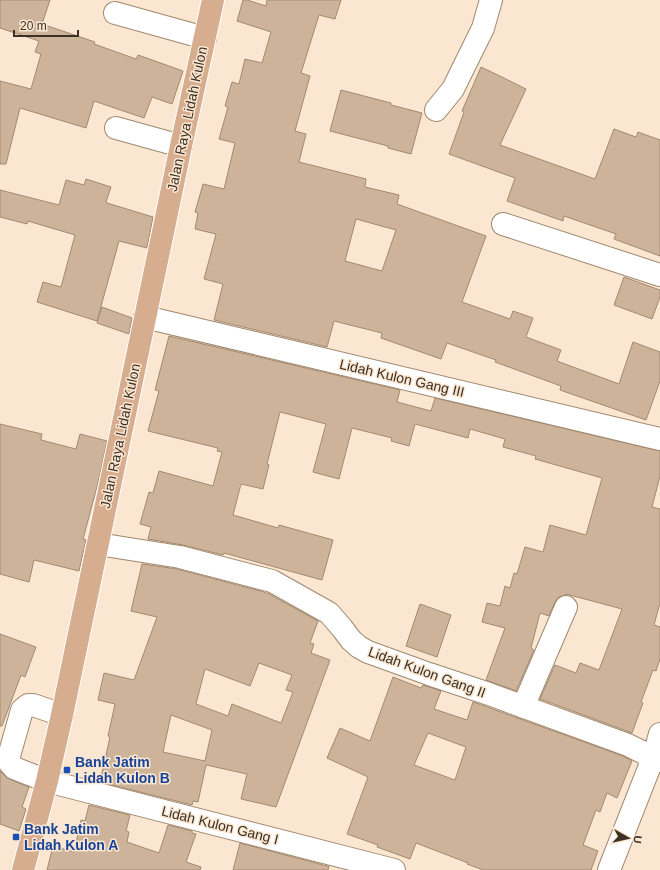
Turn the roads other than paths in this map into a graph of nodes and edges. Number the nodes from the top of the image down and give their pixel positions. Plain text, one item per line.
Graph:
1 (213, 0) edge
2 (491, 0) edge
3 (115, 13) dead end
4 (204, 38) junction
5 (436, 110) dead end
6 (116, 128) dead end
7 (181, 146) junction
8 (503, 224) dead end
9 (660, 275) edge
10 (145, 317) junction
11 (660, 439) edge
12 (98, 544) junction
13 (566, 607) dead end
14 (523, 707) junction
15 (62, 715) junction
16 (660, 734) edge
17 (656, 760) edge
18 (47, 781) junction
19 (23, 870) edge
20 (394, 870) edge
21 (609, 870) edge

1 - 4 main road, Jalan Raya Lidah Kulon
2 - 5 street
3 - 4 street
4 - 7 main road, Jalan Raya Lidah Kulon
6 - 7 street
7 - 10 main road, Jalan Raya Lidah Kulon
8 - 9 street
10 - 11 street, Lidah Kulon Gang III
10 - 12 main road, Jalan Raya Lidah Kulon
12 - 14 street, Lidah Kulon Gang II
12 - 15 main road, Jalan Raya Lidah Kulon
13 - 14 street
14 - 17 street, Lidah Kulon Gang II
15 - 18 main road, Jalan Raya Lidah Kulon
15 - 18 street, Lidah Kulon Gang I
16 - 17 street
17 - 21 street
18 - 19 main road, Jalan Raya Lidah Kulon
18 - 20 street, Lidah Kulon Gang I

